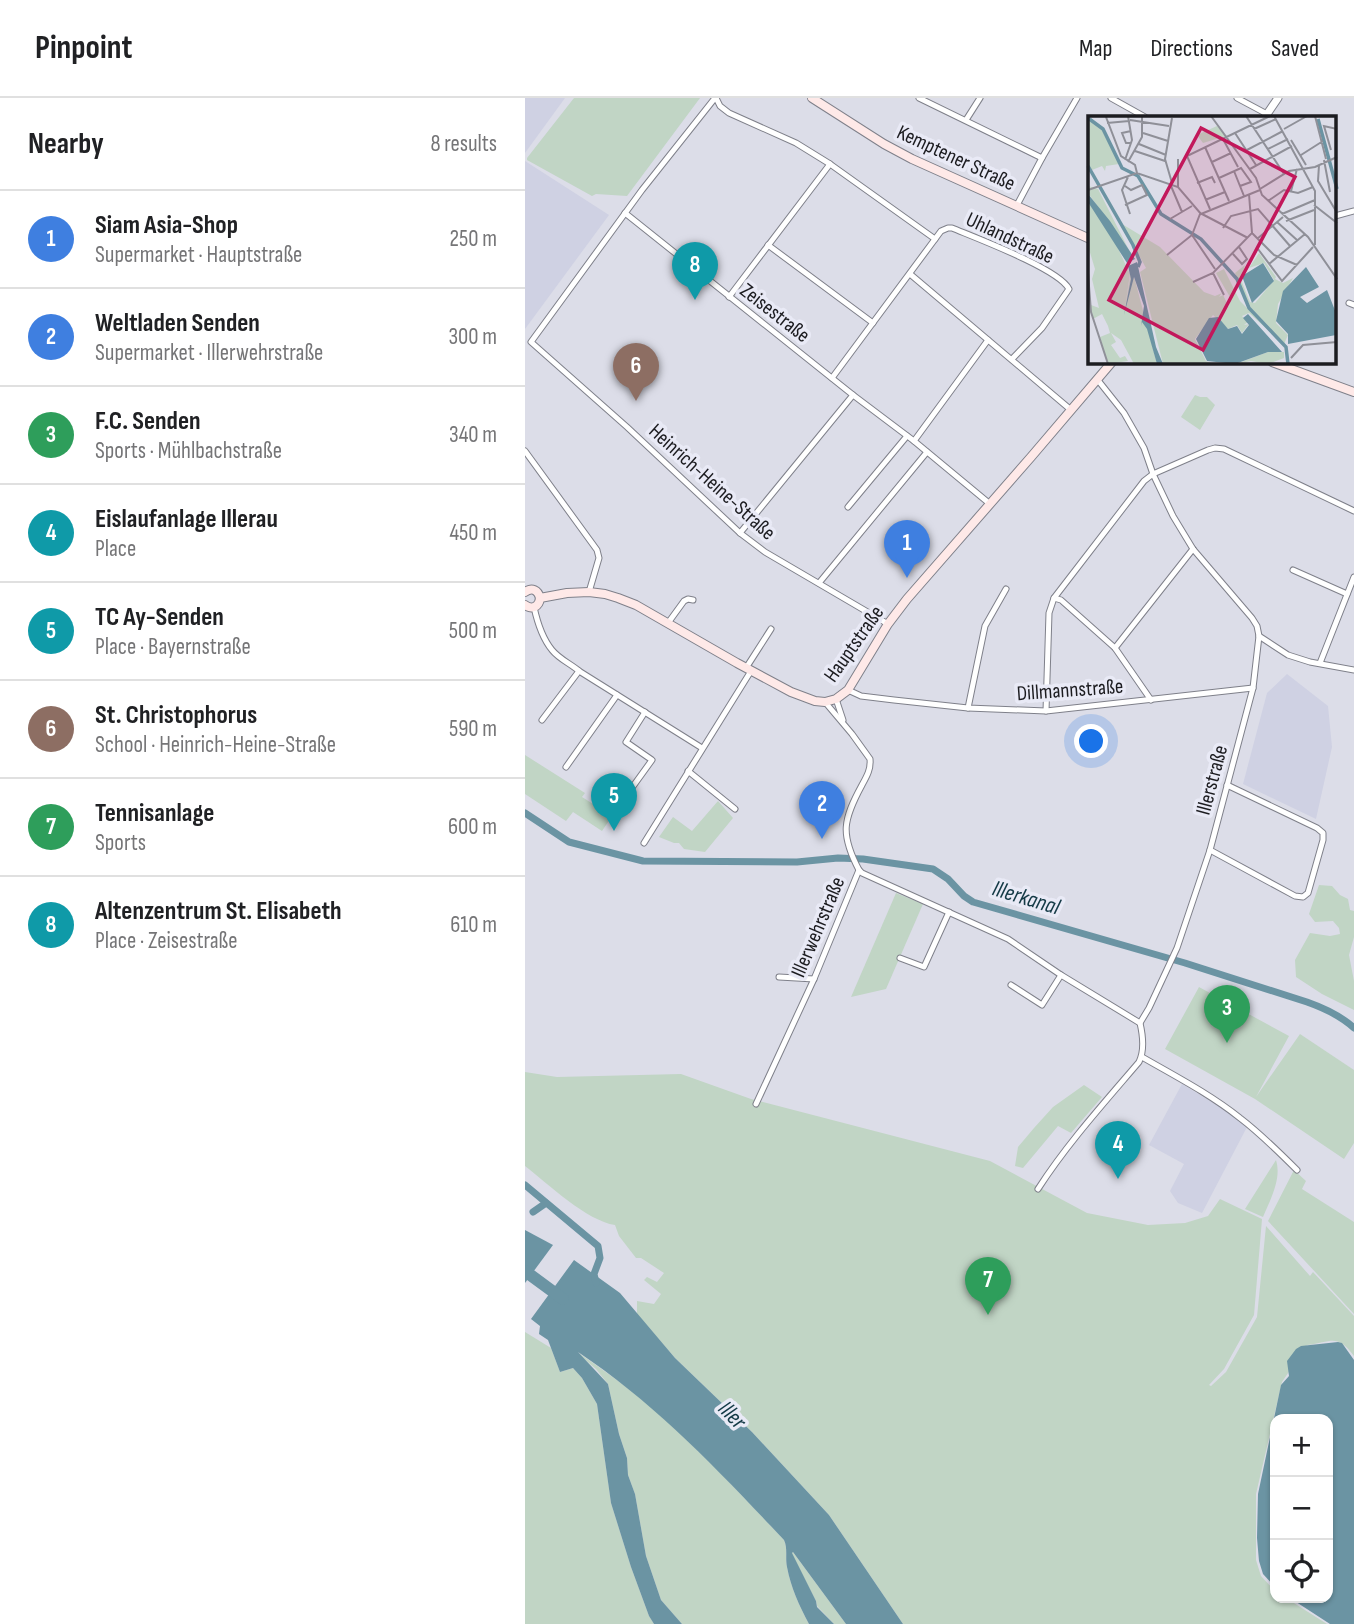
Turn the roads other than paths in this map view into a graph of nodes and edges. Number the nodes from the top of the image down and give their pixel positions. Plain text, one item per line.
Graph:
1 (715, 98) edge
2 (812, 98) edge
3 (919, 98) edge
4 (980, 98) edge
5 (1077, 98) edge
6 (1111, 98) edge
7 (1237, 98) edge
8 (1277, 98) edge
9 (1144, 116) edge
10 (1266, 116) edge
11 (966, 120) junction
12 (1042, 158) junction
13 (829, 164) junction
14 (1017, 205) junction
15 (1354, 211) edge
16 (625, 213) junction
17 (1336, 216) edge
18 (1088, 238) edge
19 (935, 239) junction
20 (768, 245) junction
21 (910, 274) junction
22 (729, 297) junction
23 (873, 323) junction
24 (988, 340) junction
25 (1011, 359) junction
26 (1110, 364) edge
27 (1277, 364) edge
28 (832, 378) junction
29 (1097, 379) junction
30 (1354, 392) edge
31 (853, 395) junction
32 (1071, 410) junction
33 (907, 436) junction
34 (914, 441) junction
35 (525, 451) edge
36 (927, 452) junction
37 (1153, 474) junction
38 (990, 504) junction
39 (848, 507) dead end
40 (1354, 511) edge
41 (740, 533) junction
42 (1193, 549) junction
43 (1293, 570) dead end
44 (1354, 578) edge
45 (819, 583) junction
46 (527, 588) edge
47 (1006, 589) dead end
48 (589, 592) junction
49 (1347, 594) junction
50 (540, 598) junction
51 (1054, 598) junction
52 (693, 600) dead end
53 (529, 606) edge
54 (668, 623) junction
55 (888, 624) junction
56 (771, 629) dead end
57 (1259, 636) junction
58 (1115, 648) junction
59 (1319, 663) junction
60 (748, 670) junction
61 (1354, 670) edge
62 (579, 671) junction
63 (1253, 688) junction
64 (848, 690) junction
65 (617, 695) junction
66 (835, 699) junction
67 (1151, 700) junction
68 (825, 702) junction
69 (968, 708) junction
70 (1046, 711) junction
71 (645, 712) junction
72 (542, 720) dead end
73 (846, 726) junction
74 (702, 748) junction
75 (566, 767) dead end
76 (688, 771) junction
77 (1227, 785) junction
78 (626, 796) dead end
79 (735, 809) dead end
80 (643, 843) dead end
81 (1210, 850) junction
82 (858, 868) junction
83 (949, 912) junction
84 (900, 958) dead end
85 (1061, 975) junction
86 (779, 977) dead end
87 (814, 979) junction
88 (1011, 985) dead end
89 (1140, 1023) junction
90 (1142, 1057) junction
91 (756, 1104) dead end
92 (1297, 1170) dead end
93 (1038, 1189) dead end

1 - 13 street
1 - 16 street
2 - 14 main road, Kemptener Straße
3 - 11 street
4 - 11 street
5 - 12 street
6 - 9 street
7 - 10 street
8 - 10 street
11 - 12 street
12 - 14 street
13 - 19 street
13 - 20 street
14 - 18 main road, Kemptener Straße
15 - 17 street
16 - 22 street, Zeisestraße
16 - 41 street, Heinrich-Heine-Straße
19 - 21 street, Uhlandstraße
19 - 25 street, Uhlandstraße
20 - 22 street
20 - 23 street
21 - 23 street, Uhlandstraße
21 - 24 street
22 - 28 street, Zeisestraße
23 - 28 street, Uhlandstraße
24 - 25 street
24 - 34 street
25 - 32 street
26 - 29 main road, Hauptstraße
27 - 30 main road
28 - 31 street, Zeisestraße
29 - 32 main road, Hauptstraße
29 - 37 street
31 - 33 street, Zeisestraße
31 - 41 street
32 - 38 main road, Hauptstraße
33 - 34 street, Zeisestraße
33 - 39 street
34 - 36 street, Zeisestraße
35 - 48 street
36 - 38 street, Zeisestraße
36 - 45 street
37 - 40 street
37 - 42 street
37 - 51 street
38 - 55 main road, Hauptstraße
41 - 45 street, Heinrich-Heine-Straße
42 - 57 street
42 - 58 street
43 - 49 street
44 - 49 street
45 - 55 street, Heinrich-Heine-Straße
46 - 50 main road
47 - 69 street
48 - 50 main road, Hauptstraße
48 - 54 main road, Hauptstraße
49 - 59 street
50 - 53 main road
51 - 58 street
51 - 70 street
52 - 54 street
53 - 62 street
54 - 60 main road, Hauptstraße
55 - 64 main road, Hauptstraße
56 - 60 street
57 - 59 street
57 - 63 street, Illerstraße
58 - 67 street
59 - 61 street
60 - 68 main road, Hauptstraße
60 - 74 street
62 - 65 street
62 - 72 street
63 - 67 street, Dillmannstraße
63 - 77 street, Illerstraße
64 - 66 main road, Hauptstraße
64 - 69 street, Dillmannstraße
65 - 71 street
65 - 75 street
66 - 68 main road, Hauptstraße
66 - 73 street, Illerwehrstraße
67 - 70 street, Dillmannstraße
68 - 73 street, Illerwehrstraße
69 - 70 street, Dillmannstraße
71 - 74 street
71 - 78 street
73 - 82 street, Illerwehrstraße
74 - 76 street
76 - 79 street
76 - 80 street
77 - 81 street, Illerstraße
77 - 81 street
81 - 89 street, Illerstraße
82 - 83 street
82 - 87 street, Illerwehrstraße
83 - 84 street
83 - 85 street
85 - 88 street
85 - 89 street
86 - 87 street
87 - 91 street, Illerwehrstraße
89 - 90 street
90 - 92 street
90 - 93 street

